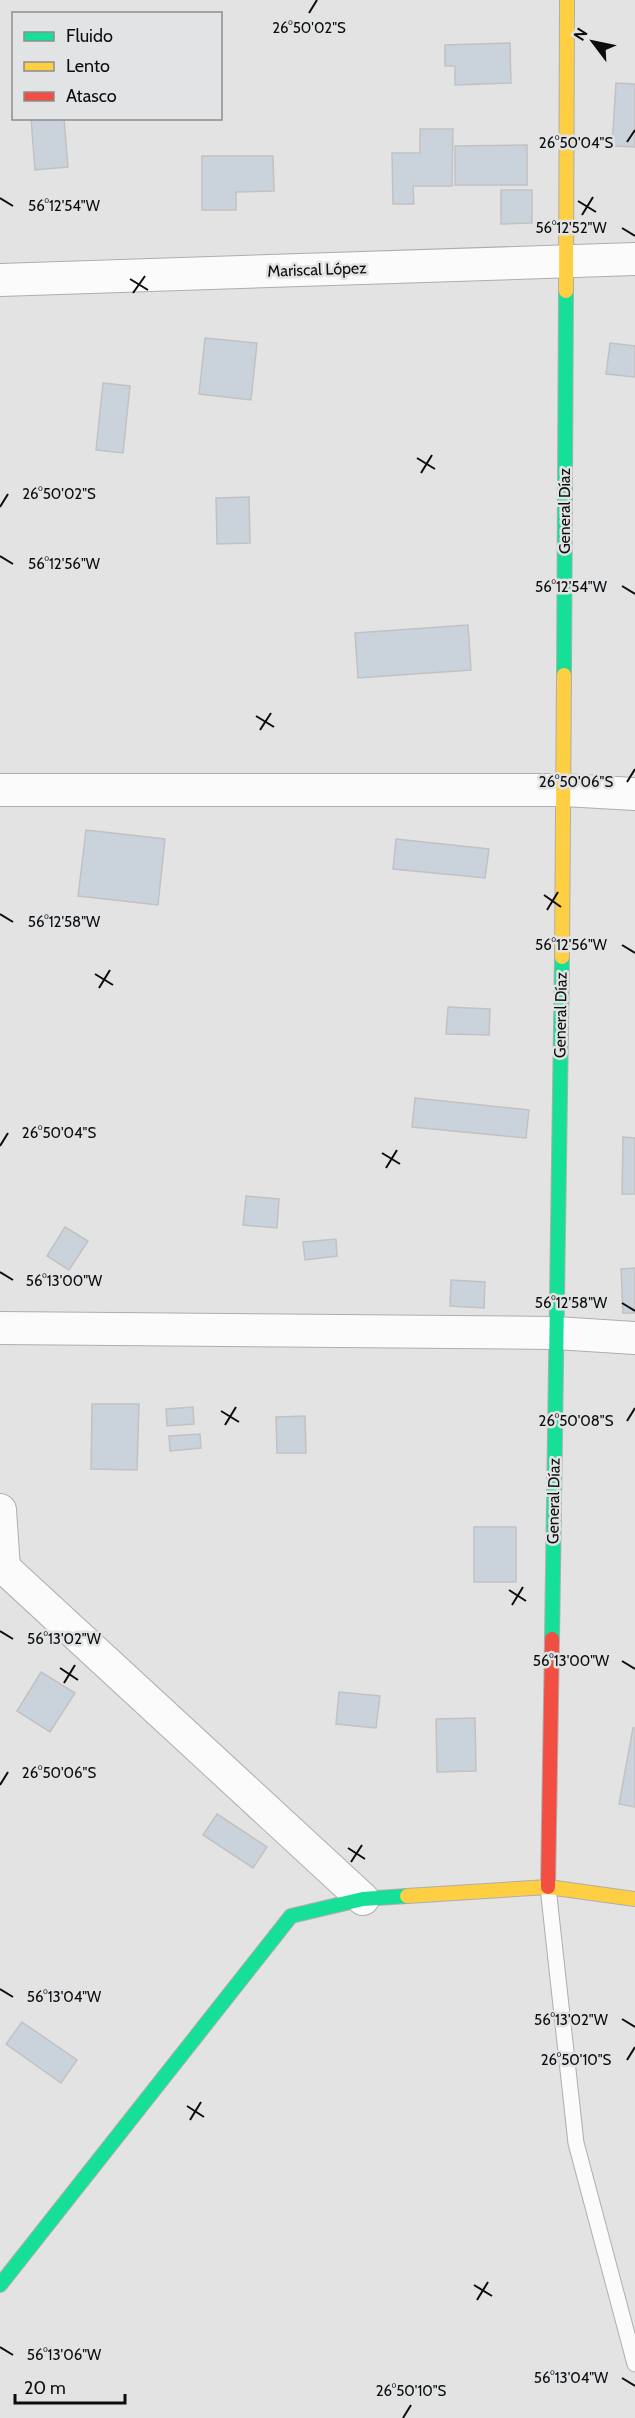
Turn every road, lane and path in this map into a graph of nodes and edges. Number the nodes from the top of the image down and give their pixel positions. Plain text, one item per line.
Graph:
1 (567, 0) edge
2 (635, 259) edge
3 (565, 260) junction
4 (0, 280) edge
5 (0, 790) edge
6 (564, 790) junction
7 (635, 794) edge
8 (0, 1328) edge
9 (556, 1333) junction
10 (635, 1338) edge
11 (0, 1510) edge
12 (2, 1566) edge
13 (548, 1887) junction
14 (363, 1899) junction
15 (635, 1899) edge
16 (0, 2285) edge
17 (635, 2364) edge

1 - 3 street, General Díaz
2 - 3 street, Mariscal López
3 - 4 street, Mariscal López
3 - 6 street, General Díaz
5 - 6 street
6 - 7 street
6 - 9 street, General Díaz
8 - 9 street
9 - 10 street
9 - 13 street, General Díaz
11 - 12 street
12 - 14 street
13 - 14 street
13 - 15 street
13 - 17 lane
14 - 16 street

